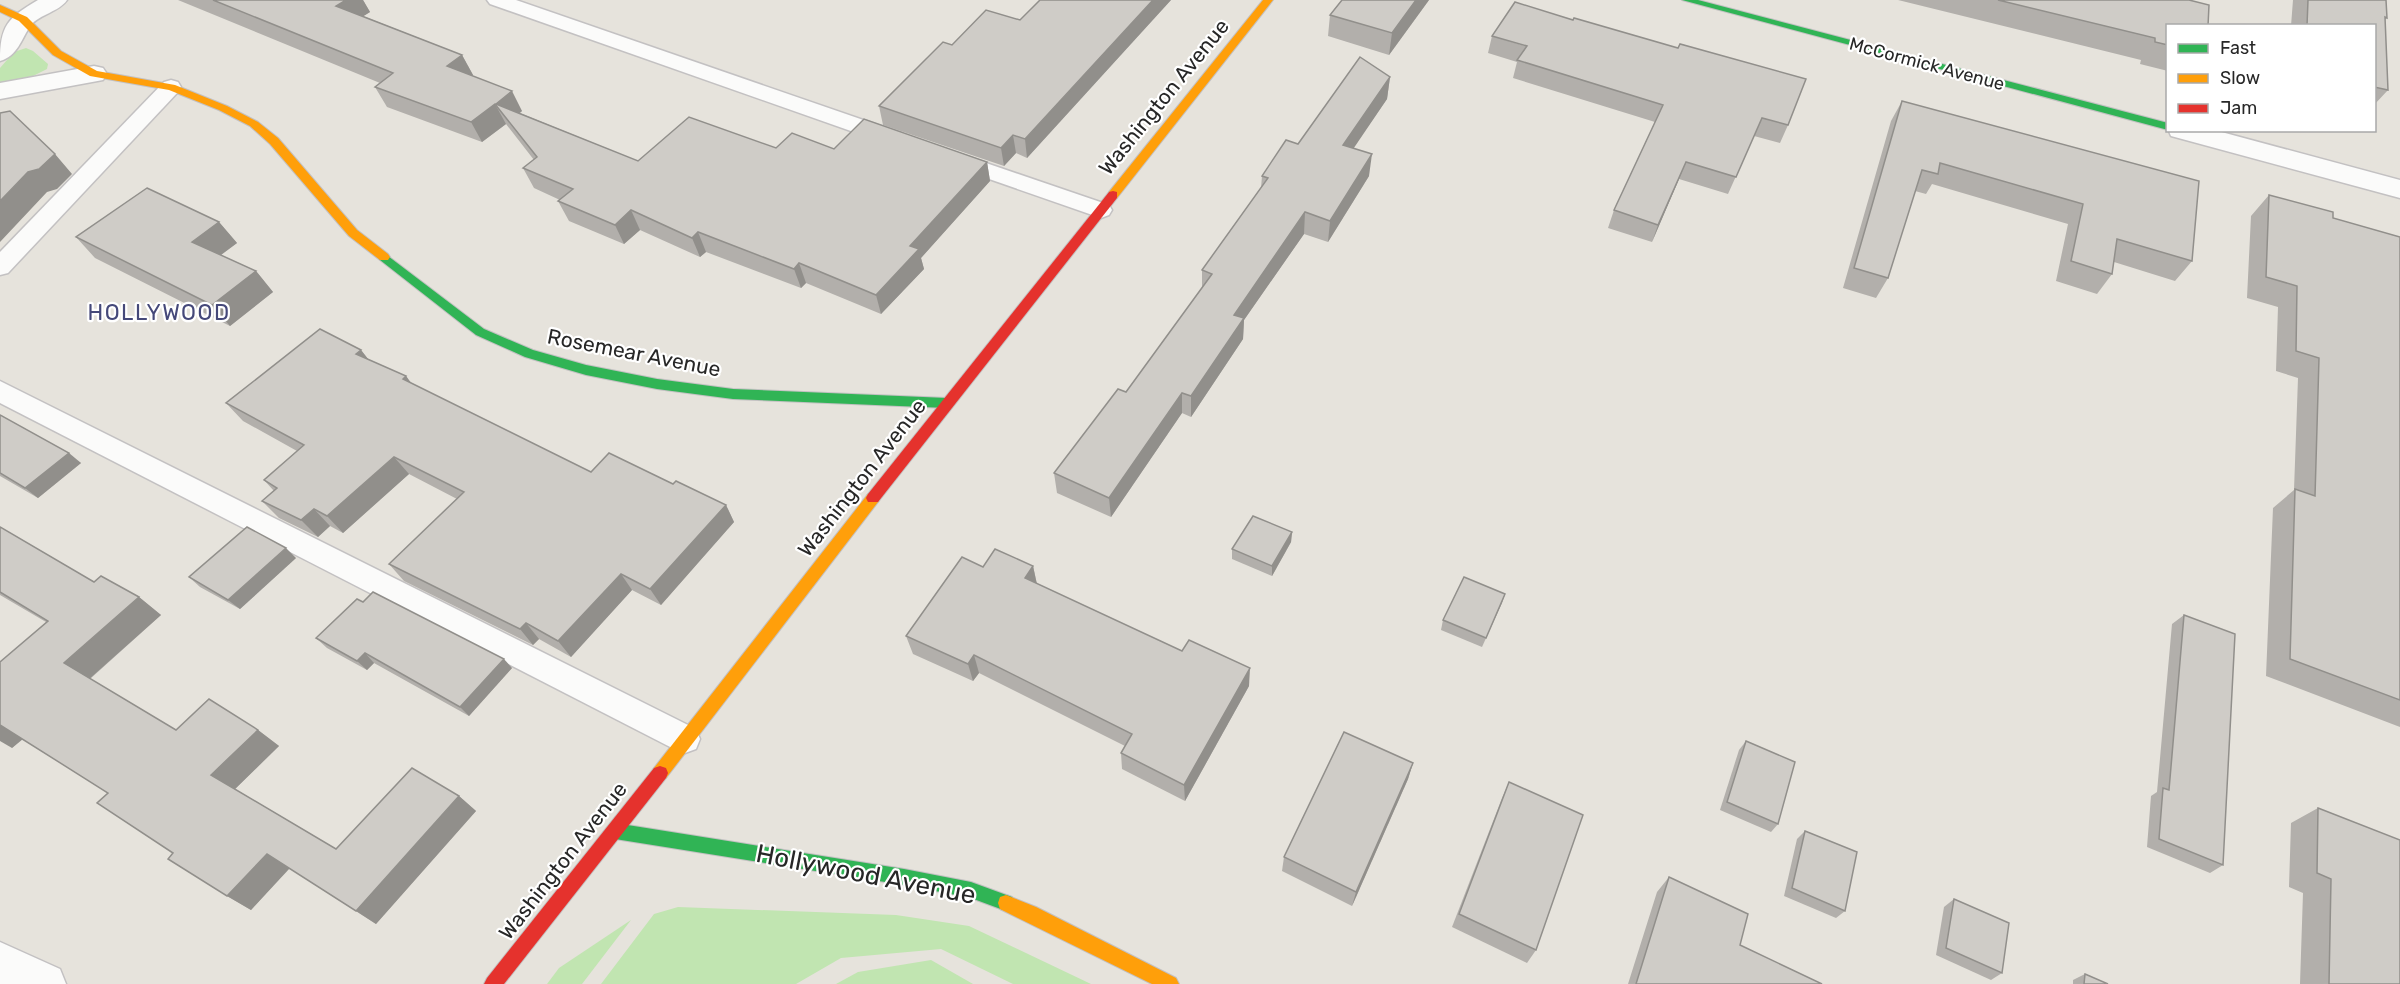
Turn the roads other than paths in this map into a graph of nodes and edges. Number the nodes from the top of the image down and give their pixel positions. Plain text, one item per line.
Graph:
1 (55, 0) edge
2 (497, 0) edge
3 (1268, 0) edge
4 (1687, 0) edge
5 (0, 8) edge
6 (23, 19) junction
7 (0, 53) edge
8 (94, 74) junction
9 (171, 87) junction
10 (0, 91) edge
11 (2166, 126) edge
12 (2187, 132) edge
13 (911, 144) edge
14 (934, 152) edge
15 (2400, 189) edge
16 (1101, 210) junction
17 (0, 267) edge
18 (0, 391) edge
19 (947, 404) junction
20 (685, 739) junction
21 (615, 831) junction
22 (0, 963) edge
23 (45, 984) edge
24 (493, 984) edge
25 (1170, 984) edge

1 - 6 street
2 - 13 lane
3 - 16 street, Washington Avenue
4 - 11 street, McCormick Avenue
5 - 6 street, Rosemear Avenue
6 - 7 street
6 - 8 street, Rosemear Avenue
8 - 9 street, Rosemear Avenue
8 - 10 street
9 - 17 lane
9 - 19 street, Rosemear Avenue
12 - 15 street
14 - 16 lane
16 - 19 street, Washington Avenue
18 - 20 lane
19 - 20 street, Washington Avenue
20 - 21 street, Washington Avenue
21 - 24 street, Washington Avenue
21 - 25 street, Hollywood Avenue
22 - 23 street

